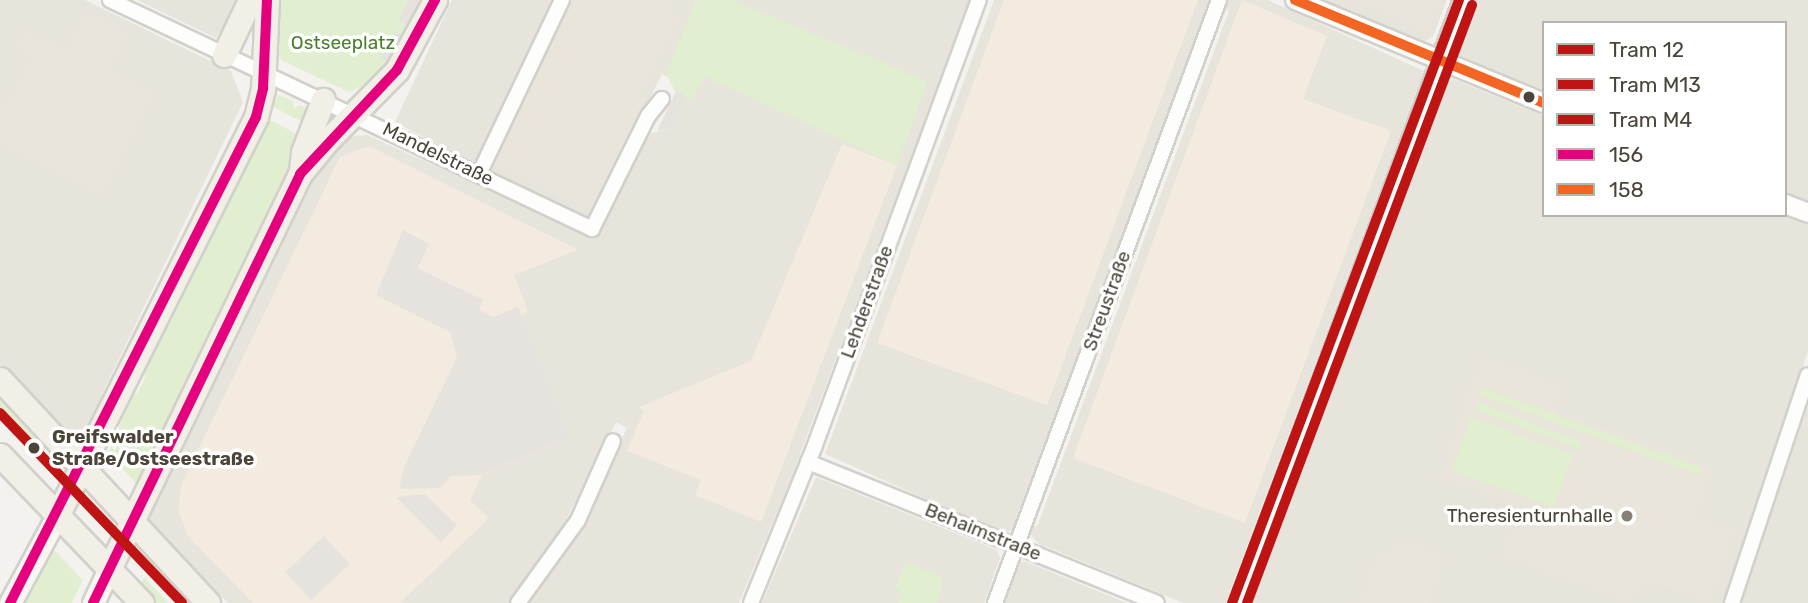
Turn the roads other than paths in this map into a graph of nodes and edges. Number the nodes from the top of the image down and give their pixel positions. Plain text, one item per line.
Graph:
1 (110, 0) edge
2 (250, 0) edge
3 (267, 0) edge
4 (435, 0) edge
5 (562, 0) edge
6 (979, 0) edge
7 (1219, 0) edge
8 (1295, 0) edge
9 (1463, 0) edge
10 (224, 55) junction
11 (1441, 61) junction
12 (264, 74) junction
13 (662, 99) dead end
14 (323, 100) junction
15 (1542, 102) edge
16 (354, 114) junction
17 (300, 174) junction
18 (479, 174) junction
19 (1787, 205) edge
20 (1808, 213) edge
21 (1808, 375) edge
22 (0, 379) edge
23 (613, 441) dead end
24 (0, 455) edge
25 (808, 462) junction
26 (82, 466) junction
27 (59, 512) junction
28 (131, 520) junction
29 (1016, 545) junction
30 (109, 569) junction
31 (10, 603) edge
32 (93, 603) edge
33 (142, 603) edge
34 (208, 603) edge
35 (518, 603) edge
36 (751, 603) edge
37 (995, 603) edge
38 (1157, 603) edge
39 (1239, 603) edge
40 (1732, 603) edge

1 - 10 street, Mandelstraße
2 - 10 main road
3 - 12 main road
4 - 16 main road
5 - 18 street
6 - 25 street, Lehderstraße
7 - 29 street, Streustraße
8 - 11 street
9 - 11 street
10 - 12 street, Mandelstraße
11 - 15 street
11 - 39 street
12 - 14 street, Mandelstraße
12 - 26 main road
13 - 18 street, Mandelstraße
14 - 16 street, Mandelstraße
14 - 17 main road
16 - 17 main road
16 - 18 street, Mandelstraße
17 - 28 main road
19 - 20 street
21 - 40 street
22 - 26 main road
23 - 35 street
24 - 27 main road
25 - 29 street, Behaimstraße
25 - 36 street, Lehderstraße
26 - 27 main road
26 - 28 main road
27 - 30 main road
27 - 31 main road
28 - 30 main road
28 - 34 main road
29 - 37 street, Streustraße
29 - 38 street, Behaimstraße
30 - 32 main road
30 - 33 main road

